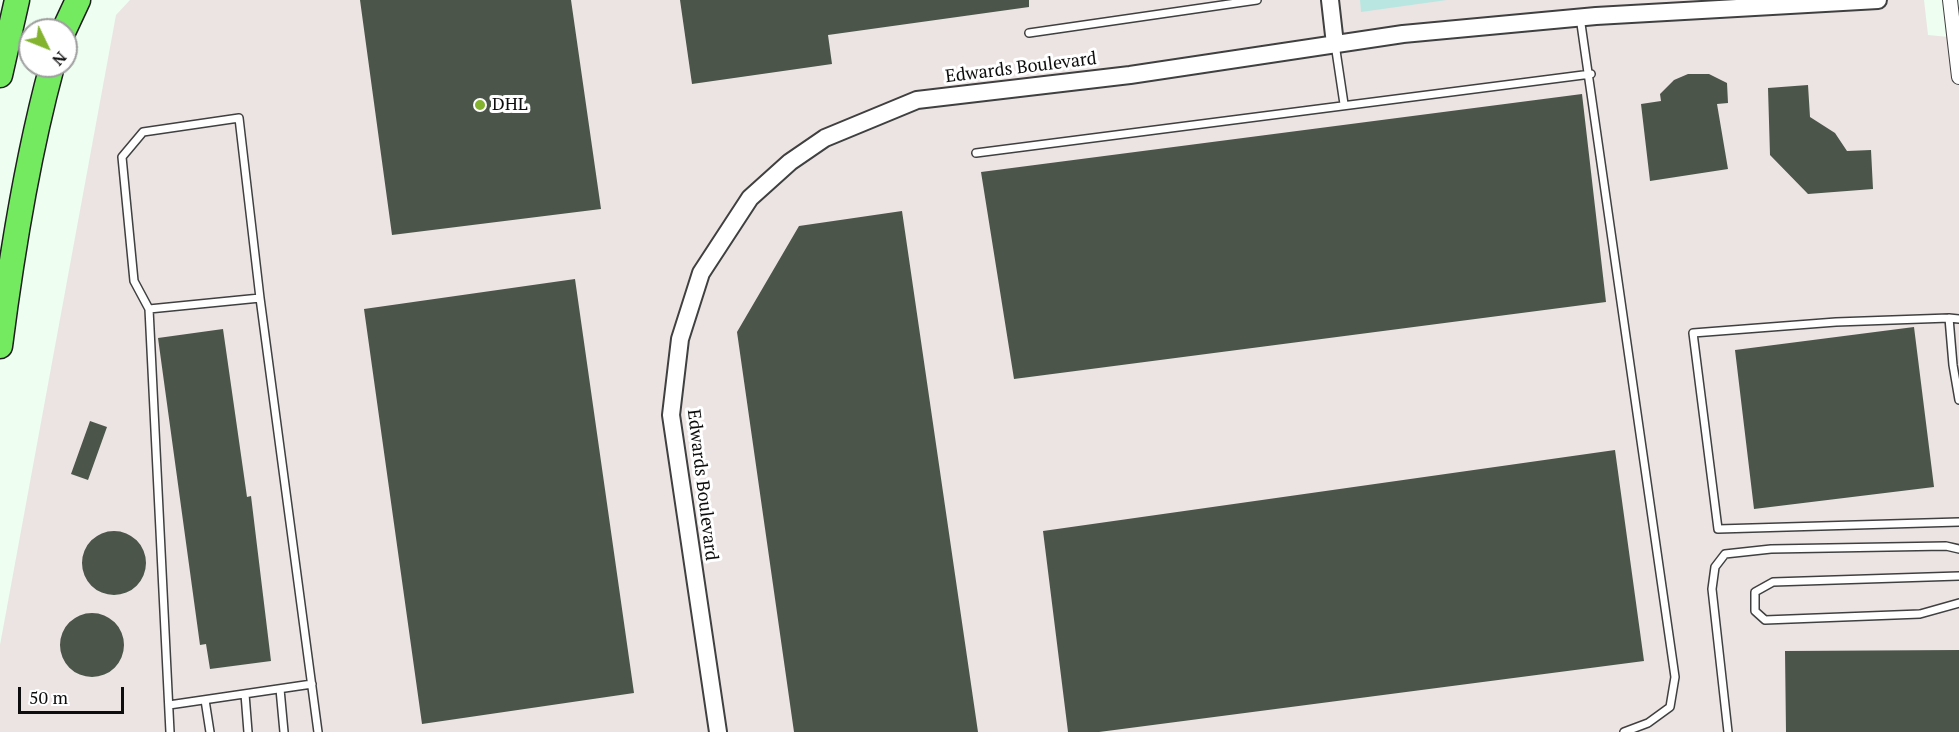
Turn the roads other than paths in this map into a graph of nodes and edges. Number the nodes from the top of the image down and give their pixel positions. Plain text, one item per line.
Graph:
1 (17, 0) edge
2 (78, 0) edge
3 (1257, 0) edge
4 (1330, 0) edge
5 (1878, 0) edge
6 (1950, 0) edge
7 (1580, 17) junction
8 (70, 18) edge
9 (1029, 33) dead end
10 (1335, 44) junction
11 (1590, 74) junction
12 (0, 75) edge
13 (1959, 77) edge
14 (49, 78) edge
15 (1344, 104) junction
16 (976, 153) dead end
17 (260, 298) junction
18 (149, 309) junction
19 (1949, 318) junction
20 (1959, 319) edge
21 (0, 346) edge
22 (1959, 400) edge
23 (1959, 522) edge
24 (1959, 549) edge
25 (1959, 576) edge
26 (1959, 603) edge
27 (312, 684) junction
28 (280, 689) junction
29 (244, 694) junction
30 (205, 700) junction
31 (169, 705) junction
32 (170, 732) edge
33 (210, 732) edge
34 (248, 732) edge
35 (284, 732) edge
36 (318, 732) edge
37 (718, 732) edge
38 (1624, 732) edge
39 (1728, 732) edge

1 - 12 highway
2 - 8 highway
3 - 9 lane
4 - 10 street
5 - 7 street, Edwards Boulevard
6 - 13 street
7 - 10 street, Edwards Boulevard
7 - 11 lane
10 - 15 lane
10 - 37 street, Edwards Boulevard
11 - 15 lane
11 - 38 lane
14 - 21 highway
15 - 16 lane
17 - 18 lane
17 - 18 lane
17 - 27 lane
18 - 31 lane
19 - 20 lane
19 - 22 lane
19 - 23 lane
24 - 39 lane
25 - 26 lane
27 - 28 lane
27 - 36 lane
28 - 29 lane
28 - 35 lane
29 - 30 lane
29 - 34 lane
30 - 31 lane
30 - 33 lane
31 - 32 lane

